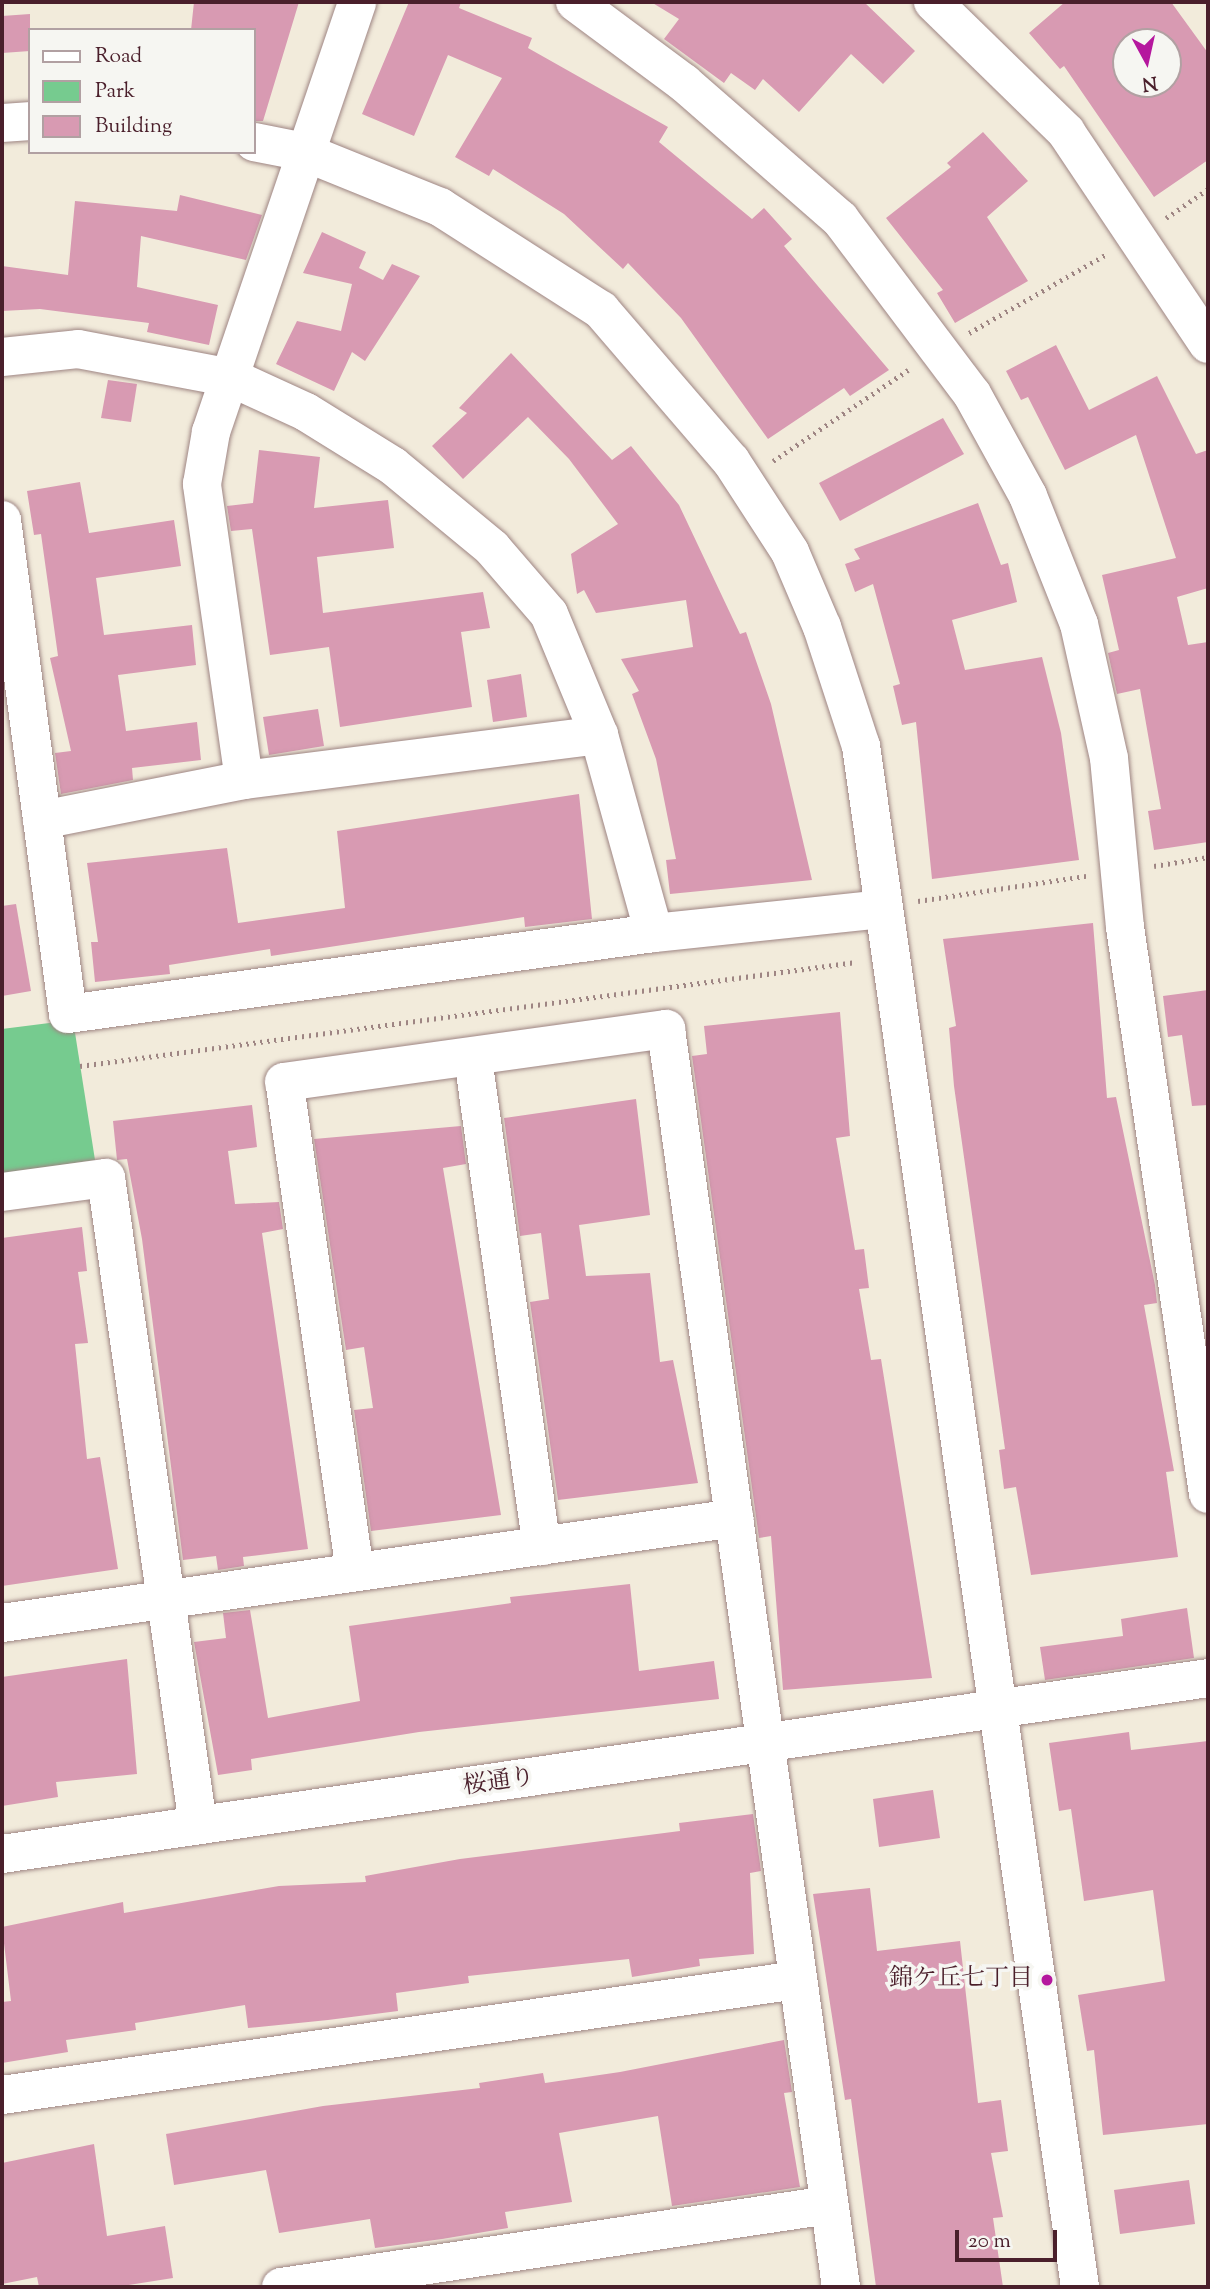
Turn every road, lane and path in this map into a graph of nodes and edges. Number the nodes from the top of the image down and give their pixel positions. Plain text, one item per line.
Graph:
1 (356, 2) edge
2 (576, 2) edge
3 (933, 2) edge
4 (28, 121) edge
5 (2, 123) edge
6 (256, 142) edge
7 (304, 152) junction
8 (1208, 189) edge
9 (1138, 236) junction
10 (1208, 344) edge
11 (2, 357) edge
12 (232, 378) junction
13 (2, 520) edge
14 (598, 734) junction
15 (244, 780) junction
16 (42, 820) junction
17 (1208, 857) edge
18 (1120, 871) junction
19 (894, 906) junction
20 (654, 933) junction
21 (867, 960) dead end
22 (474, 1058) junction
23 (80, 1066) dead end
24 (2, 1192) edge
25 (1208, 1494) edge
26 (735, 1518) junction
27 (542, 1546) junction
28 (355, 1572) junction
29 (163, 1600) junction
30 (2, 1623) edge
31 (1208, 1678) edge
32 (996, 1712) junction
33 (768, 1746) junction
34 (198, 1825) junction
35 (2, 1854) edge
36 (797, 1979) junction
37 (2, 2095) edge
38 (829, 2205) junction
39 (281, 2287) edge
40 (841, 2287) edge
41 (1080, 2287) edge

1 - 7 street
2 - 18 street
3 - 9 street
4 - 5 street
6 - 7 street
7 - 12 street
7 - 19 street
8 - 9 path
9 - 10 street
11 - 12 street
12 - 14 street
12 - 15 street
13 - 16 street
14 - 15 street
14 - 20 street
15 - 16 street
16 - 20 street
17 - 18 path
18 - 19 path
18 - 25 street
19 - 20 street
19 - 32 street
21 - 23 path
22 - 26 street
22 - 27 street
22 - 28 street
24 - 29 street
26 - 27 street
26 - 33 street
27 - 28 street
28 - 29 street
29 - 30 street
29 - 34 street
31 - 32 street, 桜通り
32 - 33 street, 桜通り
32 - 41 street
33 - 34 street, 桜通り
33 - 36 street
34 - 35 street, 桜通り
36 - 37 street
36 - 38 street
38 - 39 street
38 - 40 street

